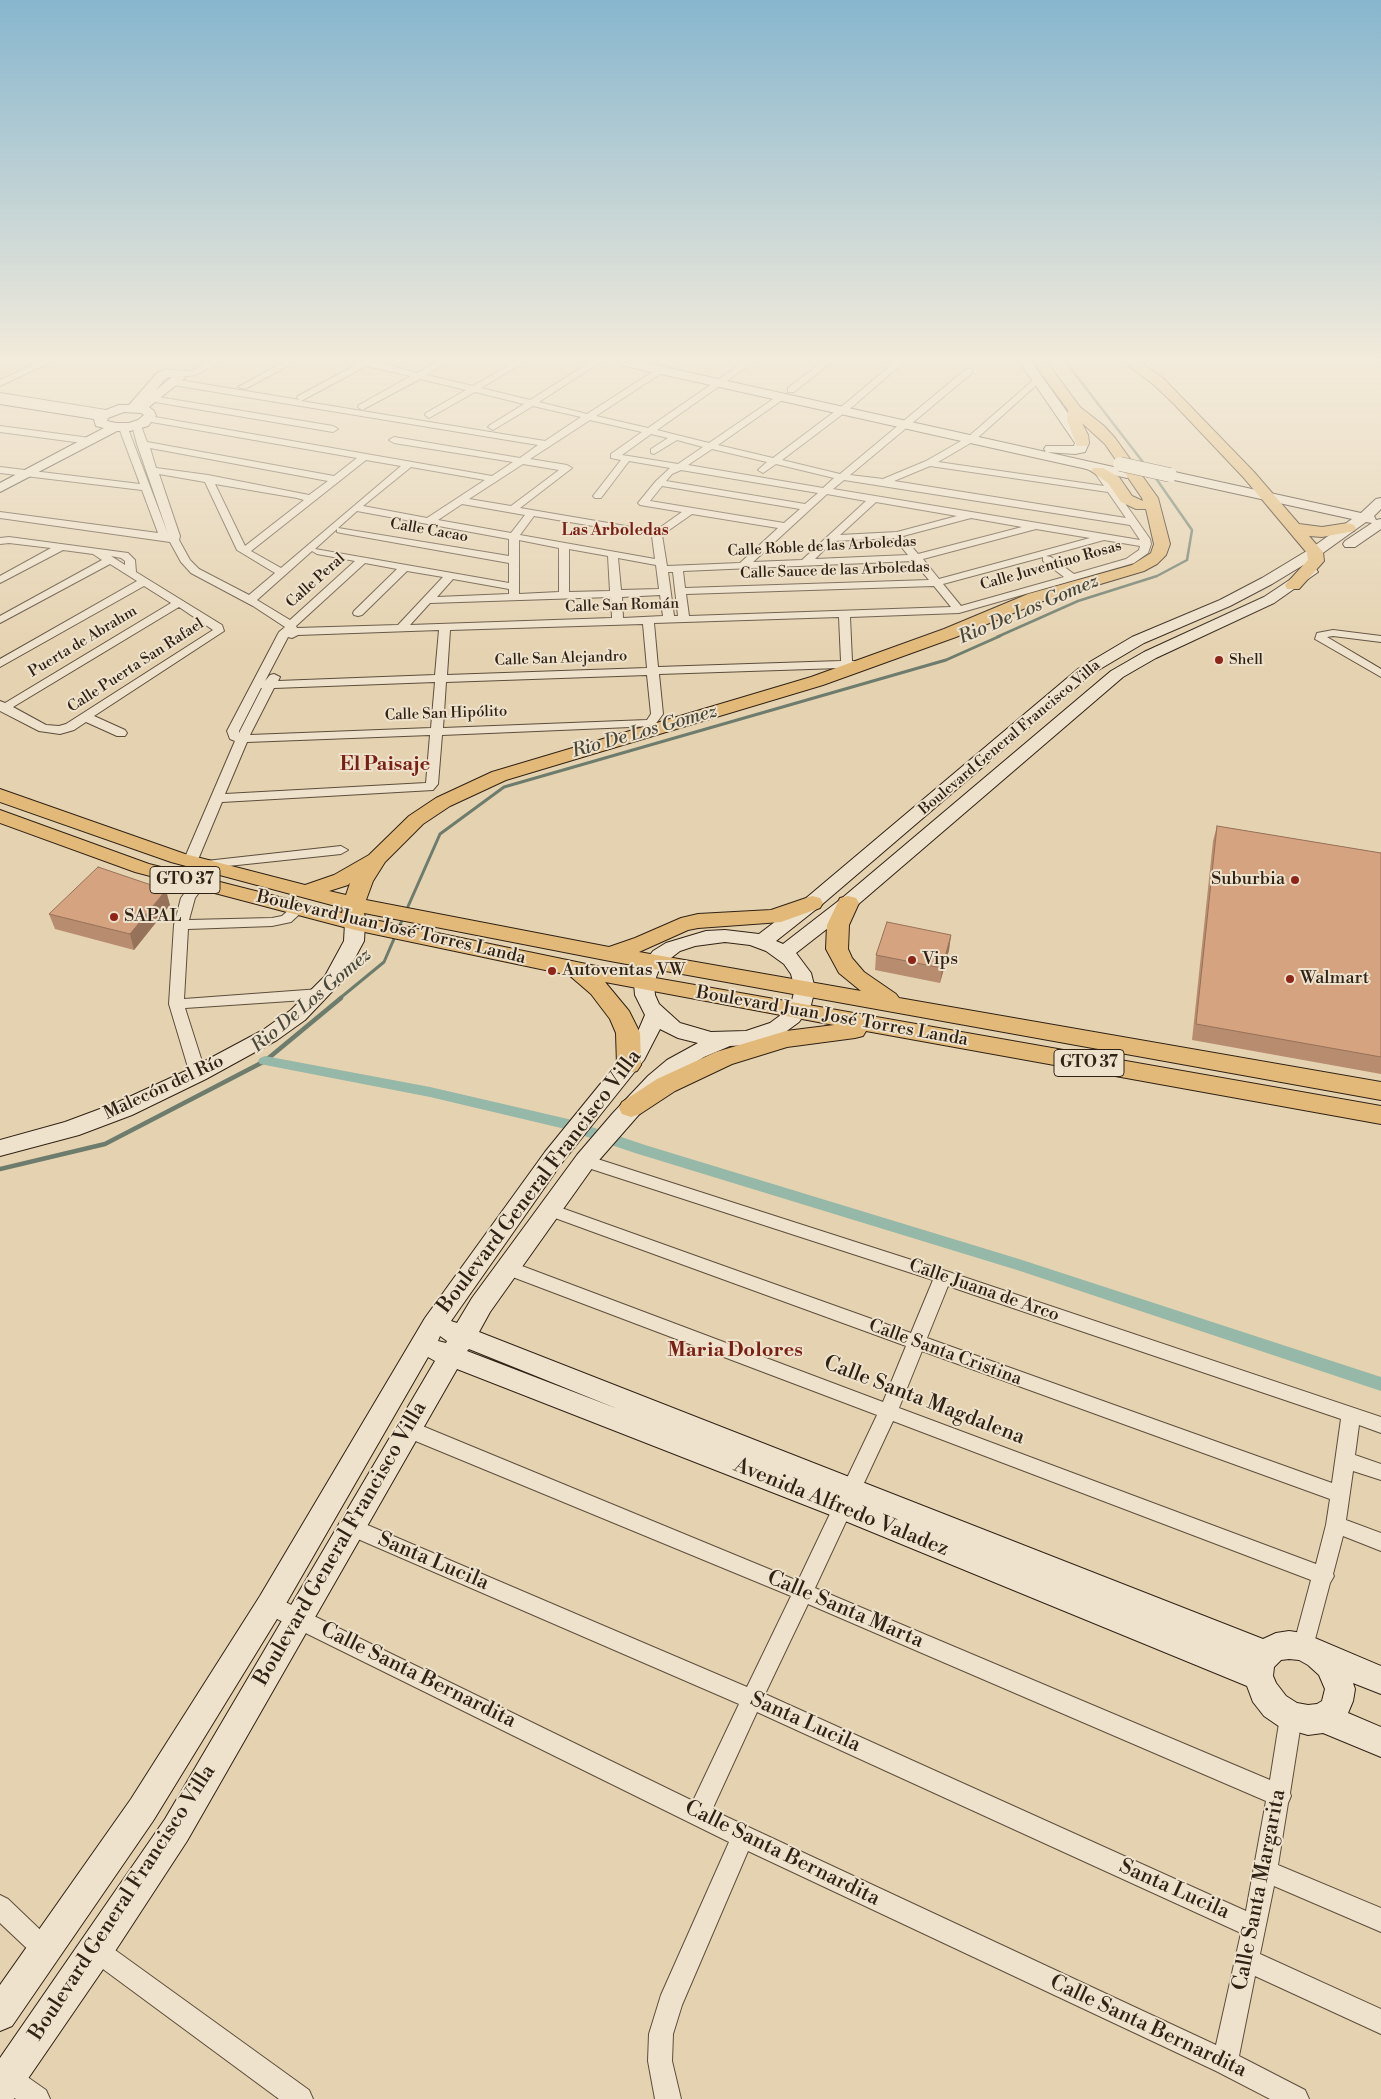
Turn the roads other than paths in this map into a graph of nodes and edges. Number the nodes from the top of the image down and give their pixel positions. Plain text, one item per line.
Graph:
1 (47, 459) edge
2 (130, 459) edge
3 (148, 459) edge
4 (188, 459) edge
5 (361, 459) edge
6 (367, 459) edge
7 (511, 459) edge
8 (527, 459) edge
9 (626, 459) edge
10 (633, 459) edge
11 (692, 459) edge
12 (771, 459) edge
13 (862, 459) edge
14 (936, 459) edge
15 (1052, 459) edge
16 (1073, 459) edge
17 (1102, 459) edge
18 (1102, 459) edge
19 (1123, 459) edge
20 (1234, 459) edge
21 (776, 460) junction
22 (524, 461) junction
23 (929, 463) junction
24 (406, 466) junction
25 (681, 466) junction
26 (219, 469) junction
27 (1114, 469) junction
28 (0, 470) edge
29 (152, 470) junction
30 (763, 470) dead end
31 (21, 472) junction
32 (841, 477) junction
33 (0, 479) edge
34 (335, 479) junction
35 (494, 479) junction
36 (883, 482) junction
37 (658, 483) junction
38 (0, 488) edge
39 (146, 488) junction
40 (1111, 490) junction
41 (825, 491) junction
42 (598, 496) dead end
43 (311, 499) junction
44 (465, 499) junction
45 (874, 499) junction
46 (1270, 502) junction
47 (1381, 502) edge
48 (516, 506) junction
49 (808, 507) junction
50 (360, 509) junction
51 (690, 511) junction
52 (531, 513) junction
53 (0, 515) edge
54 (973, 515) junction
55 (429, 521) junction
56 (1132, 522) junction
57 (1369, 524) edge
58 (785, 526) junction
59 (1039, 526) junction
60 (1292, 527) junction
61 (341, 530) junction
62 (659, 533) junction
63 (897, 535) junction
64 (514, 536) junction
65 (164, 537) junction
66 (1105, 537) junction
67 (175, 538) junction
68 (830, 538) junction
69 (2, 540) edge
70 (1153, 541) junction
71 (564, 545) junction
72 (62, 547) junction
73 (94, 551) junction
74 (244, 551) junction
75 (317, 551) junction
76 (1315, 552) junction
77 (613, 554) junction
78 (916, 558) junction
79 (110, 560) junction
80 (362, 560) junction
81 (512, 560) junction
82 (1047, 560) dead end
83 (804, 564) junction
84 (663, 566) junction
85 (741, 566) junction
86 (405, 567) junction
87 (678, 569) junction
88 (281, 572) junction
89 (131, 574) junction
90 (451, 575) junction
91 (1071, 577) junction
92 (0, 580) edge
93 (143, 582) junction
94 (936, 583) junction
95 (1293, 584) junction
96 (514, 592) junction
97 (666, 592) junction
98 (681, 592) junction
99 (855, 592) dead end
100 (615, 594) junction
101 (564, 595) junction
102 (428, 600) junction
103 (254, 602) junction
104 (178, 603) junction
105 (1012, 606) junction
106 (959, 610) junction
107 (358, 613) dead end
108 (860, 614) junction
109 (844, 615) junction
110 (0, 620) edge
111 (648, 620) junction
112 (669, 620) junction
113 (684, 620) junction
114 (618, 621) junction
115 (445, 627) junction
116 (401, 628) junction
117 (290, 629) junction
118 (950, 633) junction
119 (1381, 638) edge
120 (0, 664) edge
121 (847, 664) junction
122 (866, 665) junction
123 (654, 671) junction
124 (1381, 674) edge
125 (441, 679) junction
126 (270, 684) junction
127 (258, 685) junction
128 (2, 706) edge
129 (86, 718) junction
130 (437, 731) junction
131 (121, 733) dead end
132 (242, 739) junction
133 (0, 794) edge
134 (218, 798) junction
135 (0, 816) edge
136 (341, 850) dead end
137 (378, 858) junction
138 (196, 870) junction
139 (302, 900) junction
140 (812, 904) junction
141 (848, 904) junction
142 (366, 916) junction
143 (182, 926) junction
144 (441, 931) junction
145 (762, 942) junction
146 (784, 953) junction
147 (610, 954) junction
148 (654, 962) junction
149 (575, 968) junction
150 (644, 983) junction
151 (805, 989) junction
152 (320, 994) junction
153 (176, 1004) junction
154 (895, 1004) junction
155 (650, 1006) junction
156 (797, 1011) junction
157 (895, 1028) junction
158 (724, 1040) junction
159 (629, 1065) junction
160 (198, 1074) junction
161 (1381, 1091) edge
162 (626, 1114) junction
163 (1381, 1115) edge
164 (0, 1148) edge
165 (589, 1157) junction
166 (550, 1210) junction
167 (508, 1268) junction
168 (943, 1277) junction
169 (428, 1335) junction
170 (917, 1342) junction
171 (456, 1346) junction
172 (888, 1412) junction
173 (1351, 1416) junction
174 (1381, 1425) edge
175 (408, 1429) junction
176 (1346, 1460) junction
177 (1381, 1472) edge
178 (1341, 1496) junction
179 (847, 1499) junction
180 (1336, 1525) junction
181 (351, 1527) junction
182 (1381, 1542) edge
183 (1324, 1576) junction
184 (804, 1592) junction
185 (270, 1605) junction
186 (299, 1618) junction
187 (1311, 1651) junction
188 (1262, 1665) junction
189 (1381, 1680) edge
190 (752, 1699) junction
191 (1291, 1716) junction
192 (1323, 1718) junction
193 (1381, 1742) edge
194 (1280, 1796) junction
195 (698, 1814) junction
196 (743, 1837) junction
197 (1266, 1871) junction
198 (0, 1907) edge
199 (1381, 1920) edge
200 (1255, 1927) junction
201 (45, 1950) junction
202 (96, 1950) junction
203 (1247, 1960) junction
204 (0, 2014) edge
205 (1381, 2022) edge
206 (1225, 2062) junction
207 (4, 2083) edge
208 (37, 2099) edge
209 (300, 2099) edge
210 (668, 2099) edge
211 (1296, 2099) edge

1 - 31 main road
2 - 39 street
3 - 29 street
4 - 26 street
5 - 34 street
6 - 24 street
7 - 22 street
8 - 22 street
9 - 42 street
10 - 25 street
11 - 25 street
12 - 21 street
13 - 32 street
14 - 23 street
15 - 27 street
16 - 27 main road
17 - 27 main road
18 - 27 main road
19 - 70 main road
20 - 46 main road
21 - 30 street
21 - 32 street
22 - 35 street
22 - 48 street
23 - 36 street
23 - 40 street
24 - 35 street
24 - 50 street
25 - 37 street
25 - 41 street
26 - 29 street
26 - 34 street
26 - 43 street
26 - 74 street
27 - 40 street, Calle Juventino Rosas
27 - 46 main road
27 - 70 main road
28 - 31 street
29 - 67 street
31 - 33 main road
31 - 38 main road
31 - 39 street
32 - 36 street
32 - 41 street
34 - 43 street
35 - 44 street
36 - 56 street
37 - 49 street
37 - 51 street
39 - 65 street
40 - 56 street, Calle Juventino Rosas
41 - 45 street
41 - 49 street
43 - 74 street
44 - 48 street
44 - 52 street
44 - 55 street
45 - 54 street
45 - 68 street
46 - 57 main road
46 - 60 main road
47 - 57 main road, Boulevard General Francisco Villa
48 - 62 street
49 - 58 street
50 - 55 street, Calle Roble de las Arboledas
50 - 61 street
50 - 88 street
51 - 58 street
51 - 62 street
52 - 62 street
52 - 64 street
53 - 65 street
54 - 59 street
54 - 63 street
55 - 64 street, Calle Roble de las Arboledas
56 - 70 street, Calle Juventino Rosas
57 - 60 main road
57 - 76 main road, Boulevard General Francisco Villa
57 - 95 main road, Boulevard General Francisco Villa
58 - 85 street
59 - 66 street
59 - 78 street, Calle Roble de las Arboledas
60 - 76 main road
61 - 75 street
61 - 81 street, Calle Cacao
62 - 84 street
63 - 68 street
63 - 78 street
64 - 71 street, Calle Roble de las Arboledas
64 - 81 street
65 - 67 street
66 - 70 street
66 - 94 street, Calle Sauce de las Arboledas
67 - 103 street
68 - 83 street
69 - 72 street, Calle Puerta San Rafael
70 - 91 street, Calle Juventino Rosas
70 - 105 main road
71 - 77 street, Calle Roble de las Arboledas
71 - 101 street
72 - 73 street, Calle Puerta San Rafael
72 - 92 street
73 - 79 street, Calle Puerta San Rafael
73 - 89 street, Calle Puerta San Rafael
74 - 88 street
75 - 80 street
75 - 103 street
76 - 95 main road
76 - 140 main road, Boulevard General Francisco Villa
77 - 84 street, Calle Roble de las Arboledas
77 - 100 street
78 - 83 street, Calle Roble de las Arboledas
78 - 94 street
79 - 89 street, Calle Puerta San Rafael
79 - 110 street
80 - 86 street
80 - 117 street, Calle Peral
81 - 96 street
82 - 91 street
83 - 85 street, Calle Roble de las Arboledas
84 - 87 street, Calle Roble de las Arboledas
84 - 97 street
85 - 87 street, Calle Roble de las Arboledas
86 - 90 street
86 - 107 street
87 - 98 street
88 - 103 street
89 - 93 street, Calle Puerta San Rafael
90 - 96 street
90 - 102 street
91 - 106 street, Calle Juventino Rosas
93 - 104 street, Calle Puerta San Rafael
93 - 120 street
94 - 98 street, Calle Sauce de las Arboledas
94 - 106 street
95 - 141 main road, Boulevard General Francisco Villa
96 - 101 street
96 - 102 street
97 - 100 street
97 - 112 street
98 - 113 street
99 - 108 street
100 - 101 street
100 - 114 street
102 - 116 street
103 - 117 street
104 - 128 street, Puerta de Abrahm
104 - 129 street, Calle Puerta San Rafael
105 - 106 main road
105 - 118 main road
106 - 108 street, Calle San Román
106 - 118 main road
108 - 109 street, Calle San Román
109 - 113 street, Calle San Román
109 - 121 street
111 - 112 street, Calle San Román
111 - 114 street, Calle San Román
111 - 123 street
112 - 113 street, Calle San Román
114 - 115 street, Calle San Román
115 - 116 street, Calle San Román
115 - 125 street
116 - 117 street, Calle San Román
117 - 126 street
117 - 127 street
118 - 122 main road
119 - 124 street
121 - 122 street, Calle San Alejandro
121 - 123 street, Calle San Alejandro
122 - 137 main road
123 - 125 street, Calle San Alejandro
123 - 130 street, Calle San Hipólito
125 - 126 street, Calle San Alejandro
125 - 130 street
126 - 127 street, Calle San Alejandro
126 - 132 street
127 - 132 street
128 - 129 street, Calle Puerta San Rafael
129 - 131 street
130 - 132 street, Calle San Hipólito
130 - 134 street
132 - 134 street
133 - 138 main road, Boulevard Juan José Torres Landa / GTO 37
134 - 138 street
135 - 138 main road, Boulevard Juan José Torres Landa / GTO 37
136 - 138 street
137 - 139 main road
137 - 142 main road
138 - 139 main road, Boulevard Juan José Torres Landa / GTO 37
138 - 143 street
139 - 142 main road, Boulevard Juan José Torres Landa / GTO 37
139 - 143 street
140 - 145 main road, Boulevard General Francisco Villa
140 - 147 main road
141 - 146 main road, Boulevard General Francisco Villa
141 - 154 main road
142 - 144 main road, Boulevard Juan José Torres Landa / GTO 37
142 - 152 main road, Malecón del Río
143 - 153 street
144 - 147 main road, Boulevard Juan José Torres Landa / GTO 37
144 - 149 main road, Boulevard Juan José Torres Landa / GTO 37
145 - 146 main road
145 - 148 main road
146 - 151 main road
147 - 148 main road, Boulevard Juan José Torres Landa / GTO 37
148 - 150 main road
148 - 151 main road, Boulevard Juan José Torres Landa / GTO 37
149 - 150 main road, Boulevard Juan José Torres Landa / GTO 37
149 - 159 main road
150 - 155 main road
150 - 156 main road, Boulevard Juan José Torres Landa / GTO 37
151 - 154 main road, Boulevard Juan José Torres Landa / GTO 37
151 - 156 main road
152 - 153 street
152 - 160 main road, Malecón del Río
153 - 160 street
154 - 161 main road, Boulevard Juan José Torres Landa / GTO 37
155 - 158 main road
155 - 159 main road, Boulevard General Francisco Villa
156 - 157 main road, Boulevard Juan José Torres Landa / GTO 37
156 - 158 main road
157 - 162 main road
157 - 163 main road, Boulevard Juan José Torres Landa / GTO 37
158 - 162 main road, Boulevard General Francisco Villa
159 - 169 main road, Boulevard General Francisco Villa
160 - 164 main road, Malecón del Río
162 - 165 main road, Boulevard General Francisco Villa
165 - 166 main road, Boulevard General Francisco Villa
165 - 168 street, Calle Juana de Arco
166 - 167 main road, Boulevard General Francisco Villa
166 - 170 street, Calle Santa Cristina
167 - 171 main road, Boulevard General Francisco Villa
167 - 172 street, Calle Santa Magdalena
168 - 170 street
168 - 173 street, Calle Juana de Arco
169 - 171 main road, Avenida Alfredo Valadez
169 - 185 main road, Boulevard General Francisco Villa
170 - 172 street
170 - 178 street, Calle Santa Cristina
171 - 175 main road, Boulevard General Francisco Villa
171 - 179 main road, Avenida Alfredo Valadez
172 - 179 street
172 - 183 street, Calle Santa Magdalena
173 - 174 street, Calle Juana de Arco
173 - 176 street
175 - 181 main road, Boulevard General Francisco Villa
175 - 184 street, Calle Santa Marta
176 - 177 street
176 - 178 street
178 - 180 street
179 - 184 street
179 - 188 main road, Avenida Alfredo Valadez
180 - 182 street
180 - 183 street
181 - 186 main road, Boulevard General Francisco Villa
181 - 190 street, Santa Lucila
183 - 187 street
184 - 190 street
184 - 194 street, Calle Santa Marta
185 - 186 street, Calle Santa Bernardita
185 - 201 main road, Boulevard General Francisco Villa
186 - 195 street, Calle Santa Bernardita
186 - 202 main road, Boulevard General Francisco Villa
187 - 188 main road
187 - 189 main road
187 - 192 main road
188 - 191 main road
190 - 195 street
190 - 200 street, Santa Lucila
191 - 192 main road
191 - 194 street, Calle Santa Margarita
192 - 193 main road
194 - 197 street, Calle Santa Margarita
195 - 196 street, Calle Santa Bernardita
196 - 206 street, Calle Santa Bernardita
196 - 210 street
197 - 199 street
197 - 200 street, Calle Santa Margarita
198 - 201 street
200 - 203 street, Calle Santa Margarita
201 - 204 main road, Boulevard General Francisco Villa
202 - 207 main road, Boulevard General Francisco Villa
202 - 209 street
203 - 205 street
203 - 206 street, Calle Santa Margarita
206 - 211 street, Calle Santa Bernardita
207 - 208 street

